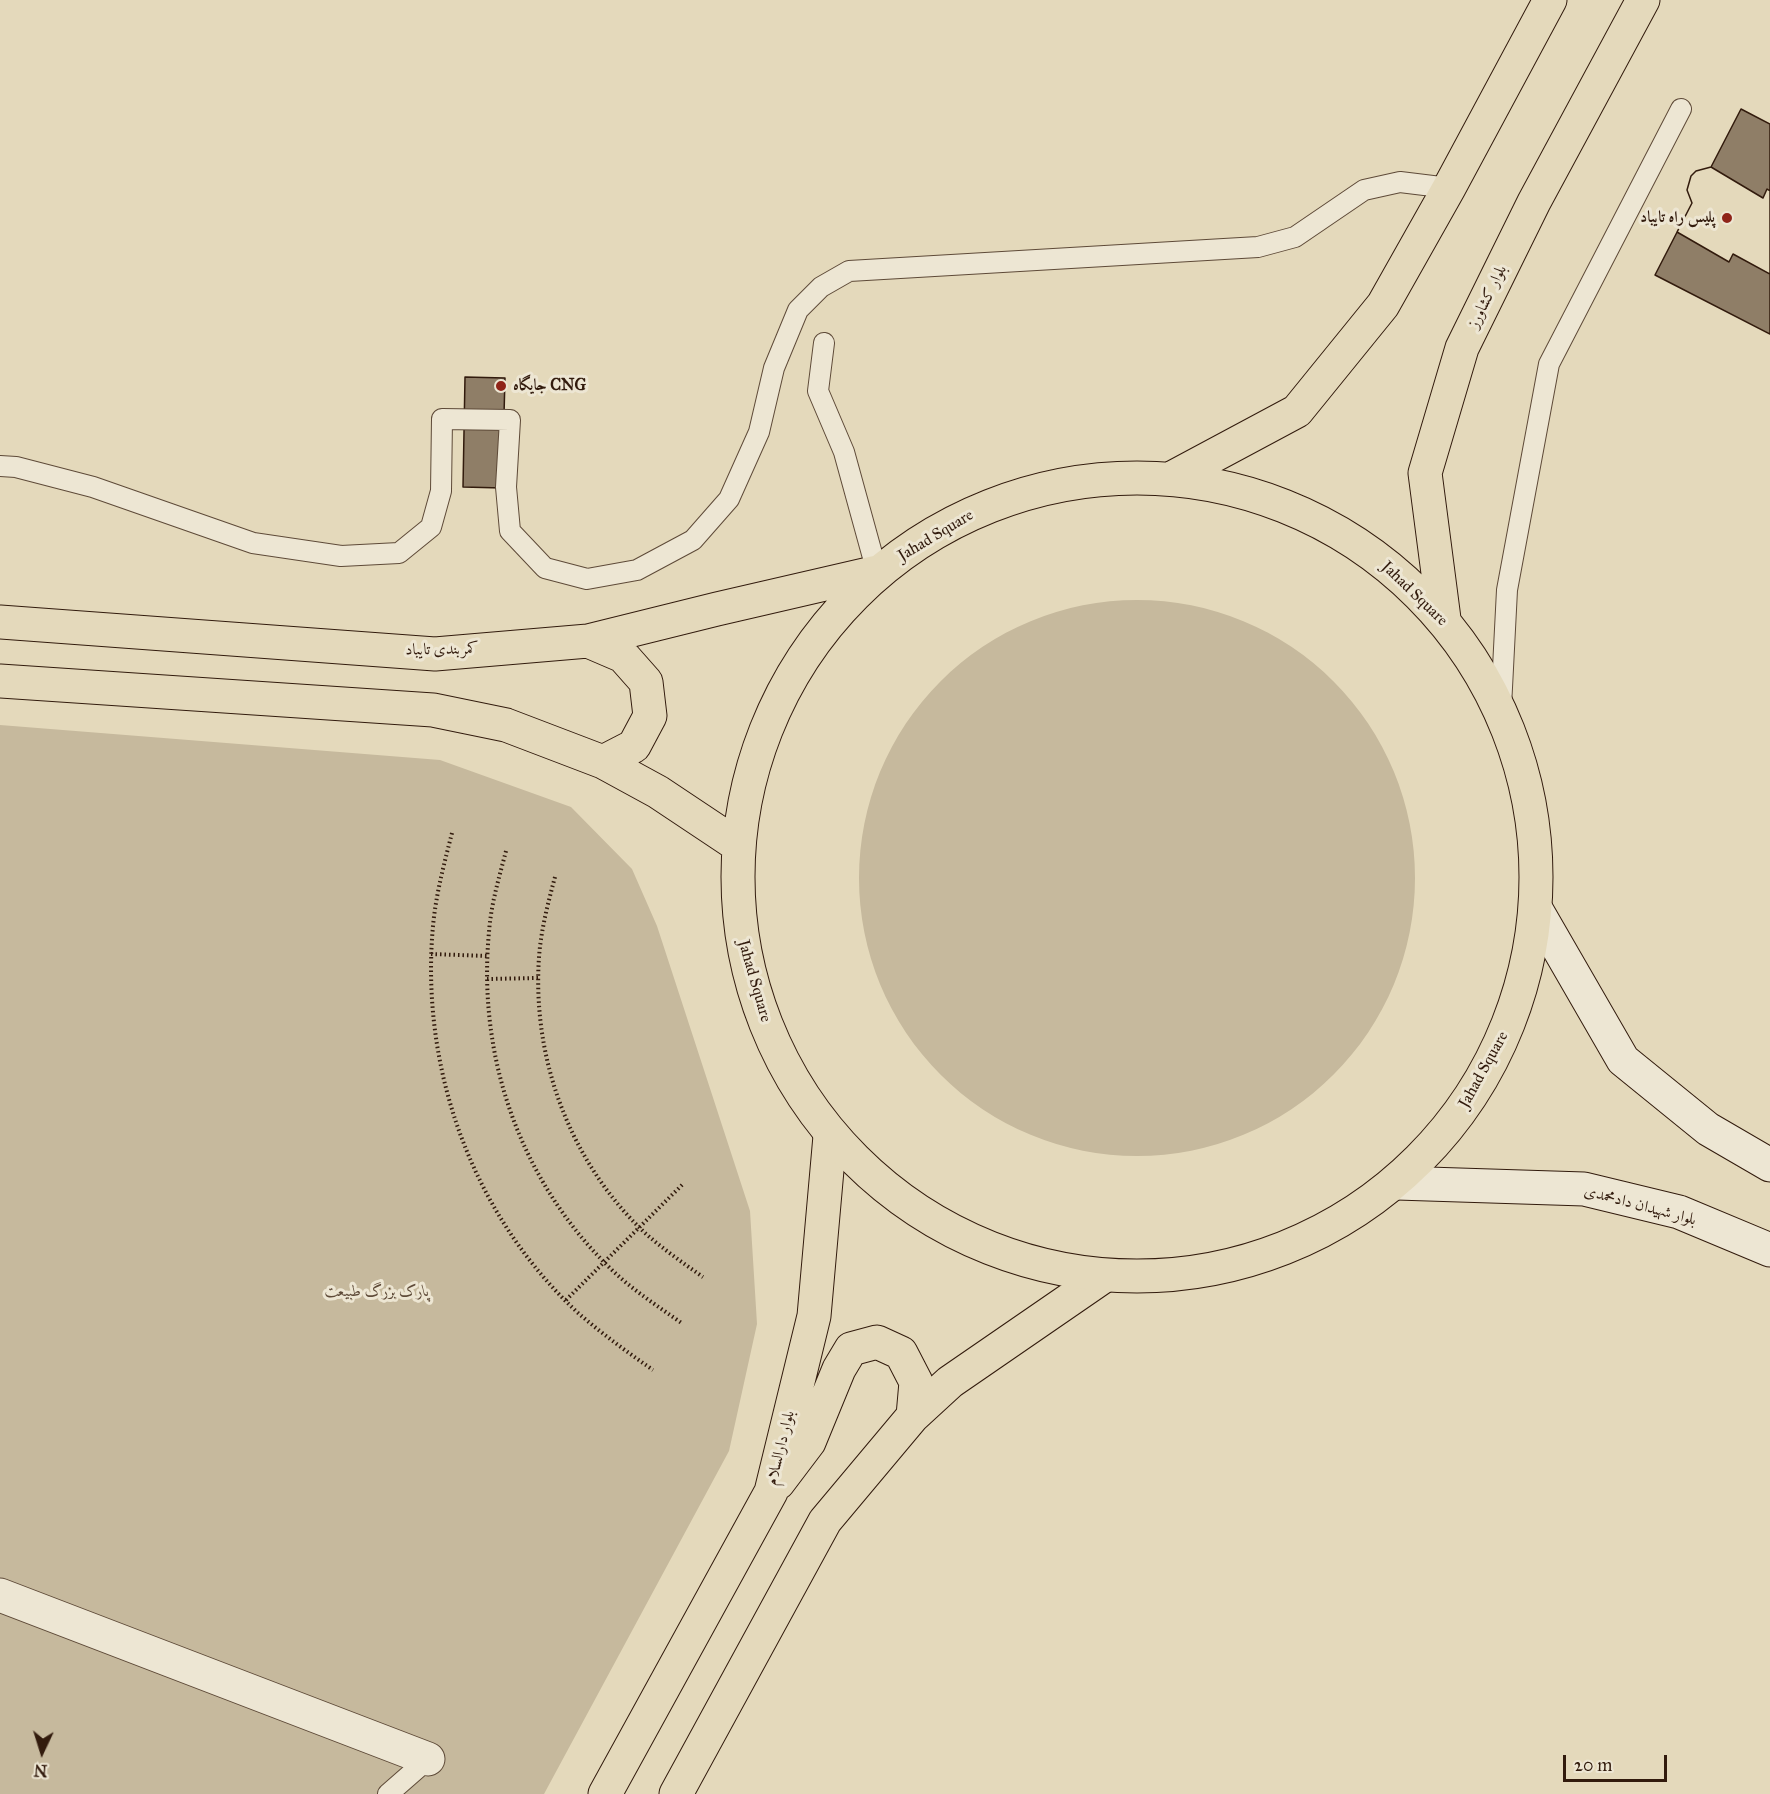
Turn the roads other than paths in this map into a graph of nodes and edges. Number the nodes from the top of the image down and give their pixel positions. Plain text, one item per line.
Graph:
1 (1550, 0) edge
2 (1643, 0) edge
3 (1681, 109) dead end
4 (1449, 188) junction
5 (824, 343) dead end
6 (0, 466) edge
7 (1170, 479) junction
8 (877, 572) junction
9 (1444, 619) junction
10 (0, 622) edge
11 (588, 641) junction
12 (0, 681) edge
13 (1501, 707) junction
14 (603, 762) junction
15 (736, 844) junction
16 (1537, 911) junction
17 (830, 1136) junction
18 (1770, 1165) edge
19 (1396, 1183) junction
20 (1770, 1250) edge
21 (1104, 1276) junction
22 (913, 1416) junction
23 (771, 1492) junction
24 (0, 1595) edge
25 (428, 1759) joint
26 (388, 1794) edge
27 (605, 1794) edge
28 (676, 1794) edge

1 - 4 main road
2 - 9 main road, بلوار کشاورز
3 - 13 lane
4 - 6 lane
4 - 7 main road
5 - 8 lane
7 - 8 main road, Jahad Square
7 - 9 main road, Jahad Square
8 - 11 main road, کمربندی تایباد
8 - 15 main road, Jahad Square
9 - 13 main road, Jahad Square
10 - 11 main road, کمربندی تایباد
11 - 14 main road
12 - 14 main road
13 - 16 main road, Jahad Square
14 - 15 main road
15 - 17 main road, Jahad Square
16 - 18 main road
16 - 19 main road, Jahad Square
17 - 21 main road, Jahad Square
17 - 23 main road, بلوار دارالسلام
19 - 20 main road, بلوار شهیدان دادمحمدی
19 - 21 main road, Jahad Square
21 - 22 main road
22 - 23 main road
22 - 28 main road
23 - 27 main road, بلوار دارالسلام
24 - 25 main road
25 - 26 lane

